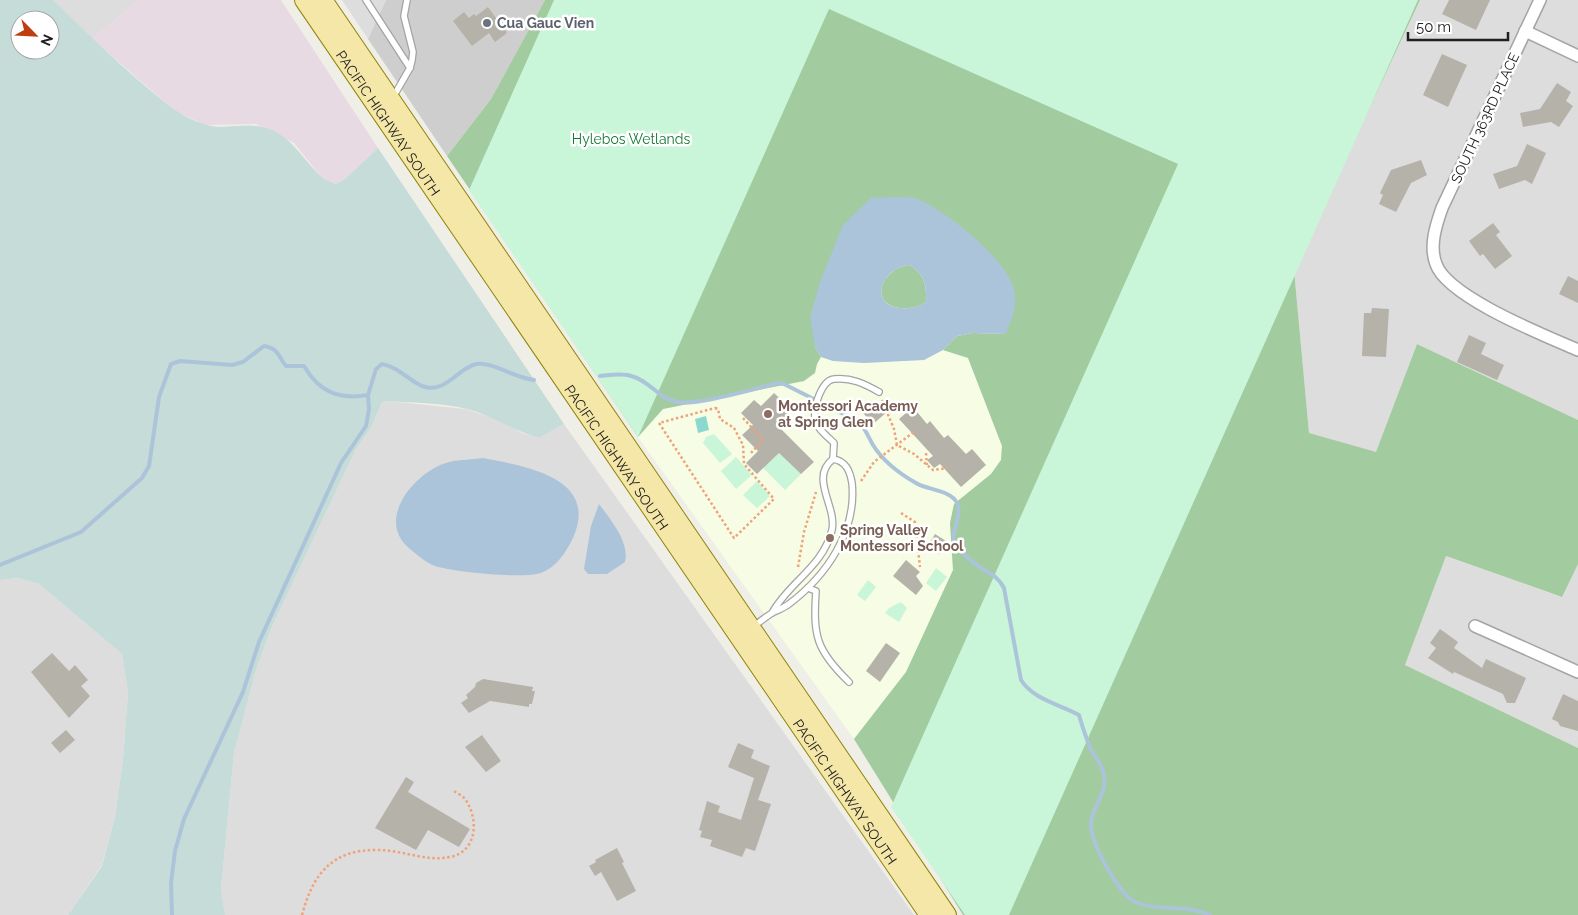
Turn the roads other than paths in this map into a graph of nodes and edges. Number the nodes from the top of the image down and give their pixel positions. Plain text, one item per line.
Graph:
1 (304, 0) edge
2 (323, 0) edge
3 (407, 0) edge
4 (1540, 0) edge
5 (370, 2) edge
6 (1525, 31) junction
7 (1578, 56) edge
8 (410, 68) junction
9 (391, 101) junction
10 (1578, 350) edge
11 (878, 392) road end
12 (833, 459) junction
13 (808, 588) junction
14 (772, 613) junction
15 (1475, 626) dead end
16 (751, 628) junction
17 (1578, 672) edge
18 (850, 682) dead end
19 (929, 915) edge
20 (947, 915) edge

1 - 19 main road, PACIFIC HIGHWAY SOUTH
2 - 9 main road, PACIFIC HIGHWAY SOUTH
3 - 8 lane
4 - 6 street, SOUTH 363RD PLACE
5 - 8 lane
6 - 7 street
6 - 10 street, SOUTH 363RD PLACE
8 - 9 lane
9 - 16 main road, PACIFIC HIGHWAY SOUTH
11 - 12 lane
12 - 13 lane
12 - 14 lane
13 - 14 lane
13 - 18 lane
14 - 16 lane
15 - 17 street
16 - 20 main road, PACIFIC HIGHWAY SOUTH

